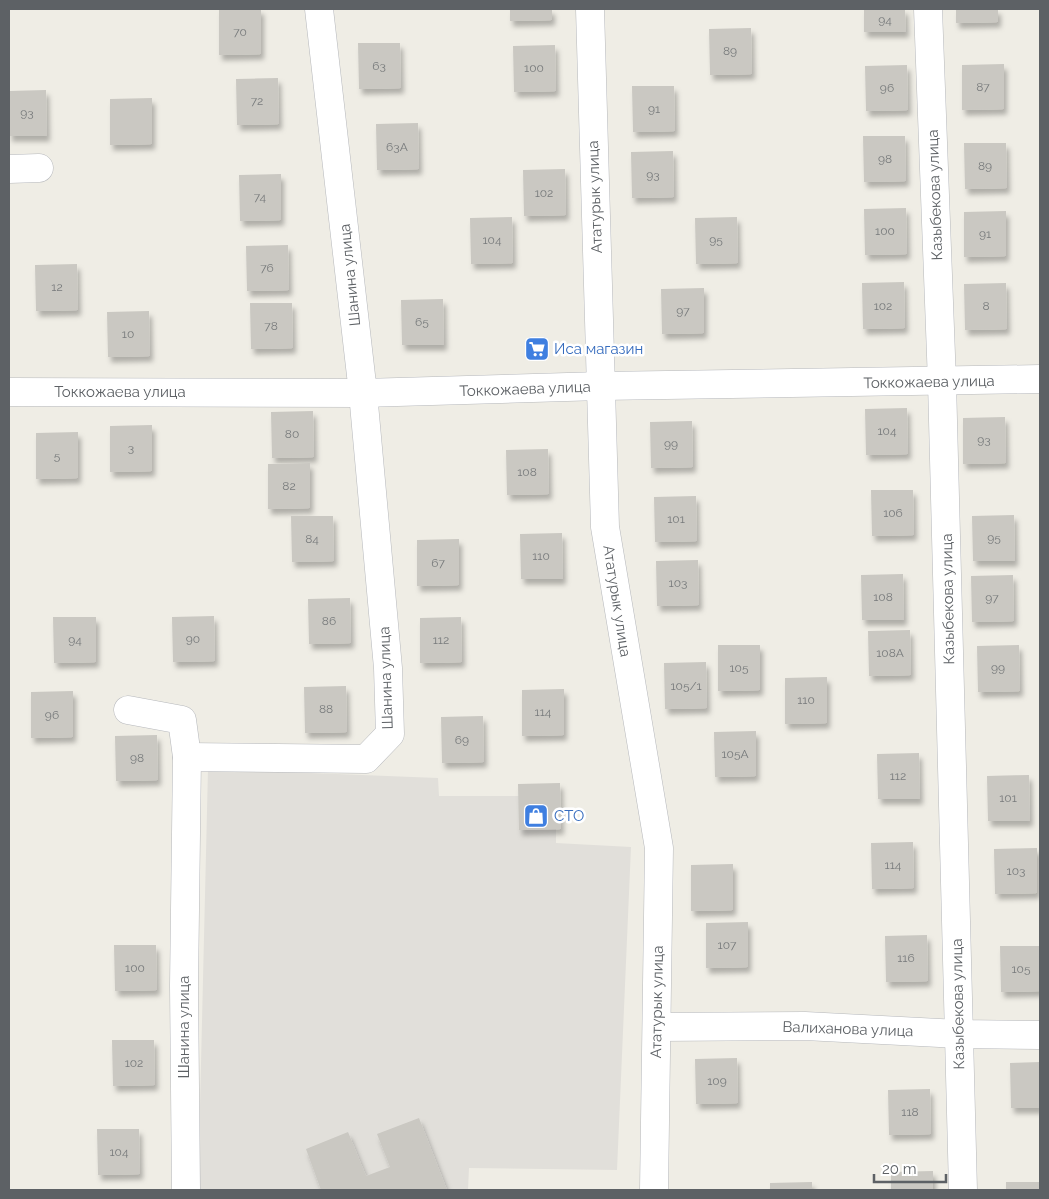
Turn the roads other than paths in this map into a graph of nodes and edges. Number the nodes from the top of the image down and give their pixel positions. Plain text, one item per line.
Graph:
1 (319, 9) edge
2 (590, 9) edge
3 (928, 9) edge
4 (39, 168) dead end
5 (9, 170) edge
6 (1040, 379) edge
7 (942, 382) junction
8 (600, 386) junction
9 (9, 392) edge
10 (363, 394) junction
11 (128, 710) dead end
12 (187, 757) junction
13 (657, 1027) junction
14 (959, 1034) junction
15 (1040, 1036) edge
16 (186, 1190) edge
17 (654, 1190) edge
18 (963, 1190) edge

1 - 10 street, Шанина улица
2 - 8 street, Ататурык улица
3 - 7 street, Казыбекова улица
4 - 5 street
6 - 7 street, Токкожаева улица
7 - 8 street, Токкожаева улица
7 - 14 street, Казыбекова улица
8 - 10 street, Токкожаева улица
8 - 13 street, Ататурык улица
9 - 10 street, Токкожаева улица
10 - 12 street, Шанина улица
11 - 12 street
12 - 16 street, Шанина улица
13 - 14 street, Валиханова улица
13 - 17 street, Ататурык улица
14 - 15 street, Валиханова улица
14 - 18 street, Казыбекова улица

